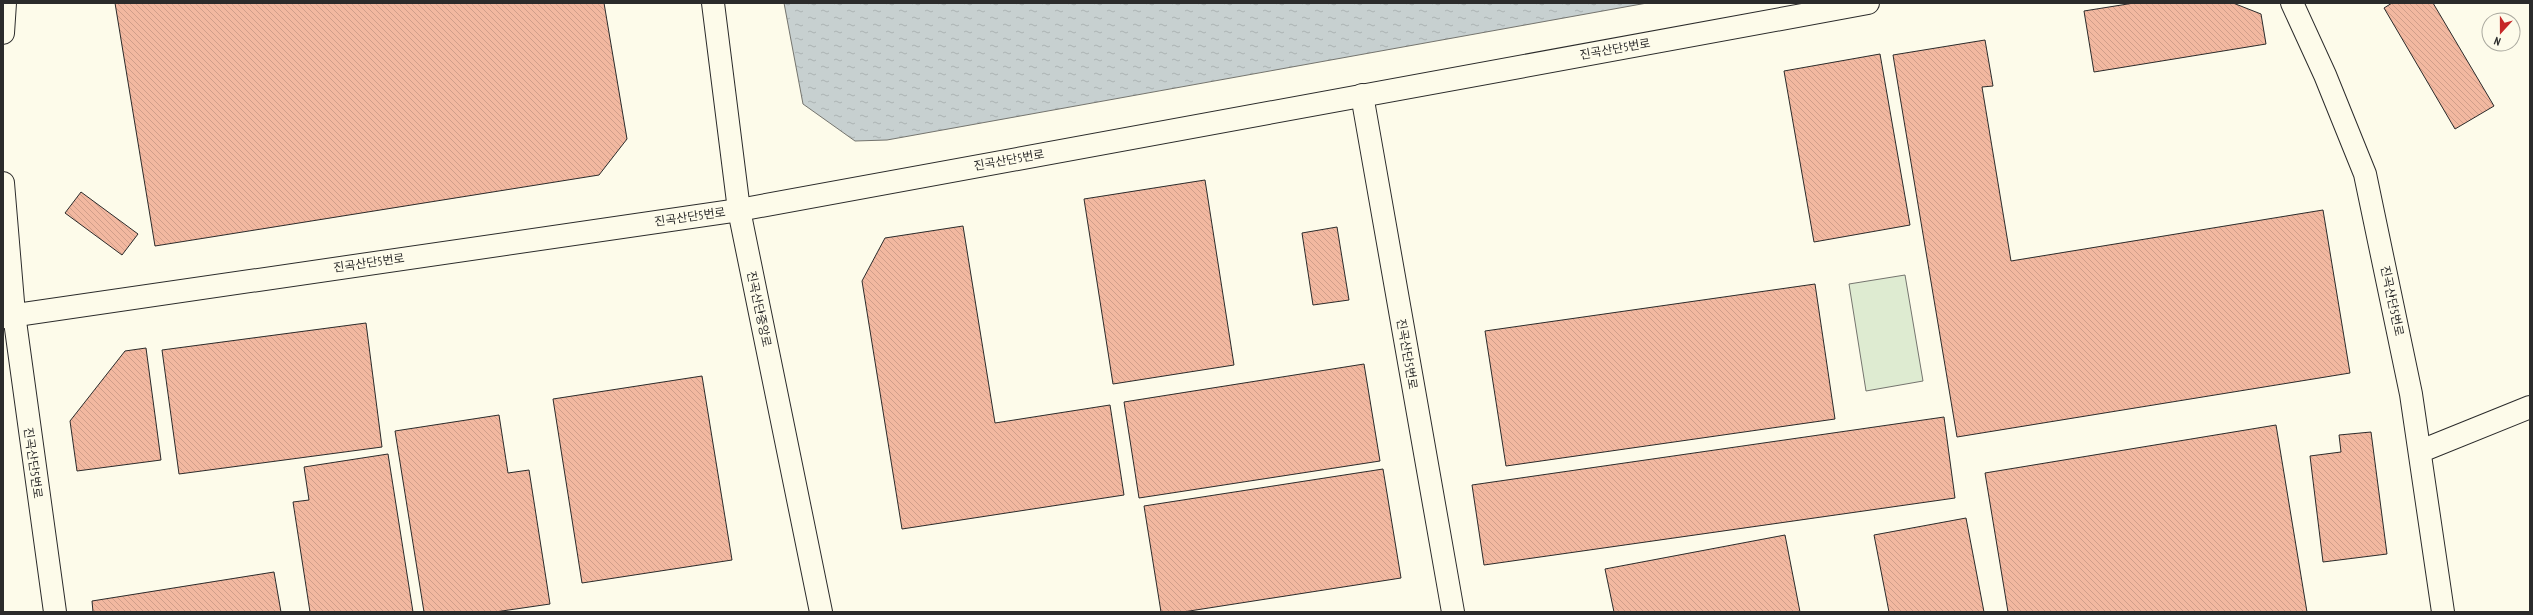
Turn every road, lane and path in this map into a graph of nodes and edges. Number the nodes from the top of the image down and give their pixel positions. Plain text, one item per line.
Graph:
1 (5, 3) edge
2 (713, 3) edge
3 (1868, 3) edge
4 (2292, 3) edge
5 (3, 33) edge
6 (1362, 95) junction
7 (3, 183) edge
8 (739, 210) junction
9 (8, 315) edge
10 (2530, 407) edge
11 (2421, 451) junction
12 (55, 612) edge
13 (821, 612) edge
14 (1452, 612) edge
15 (2443, 612) edge

1 - 5 street
2 - 8 street, 진곡산단중앙로
3 - 6 street, 진곡산단5번로
4 - 11 street, 진곡산단5번로
6 - 8 street, 진곡산단5번로
6 - 14 street, 진곡산단5번로
7 - 9 street
8 - 9 street, 진곡산단5번로
8 - 13 street, 진곡산단중앙로
9 - 12 street, 진곡산단5번로
10 - 11 street
11 - 15 street, 진곡산단5번로

